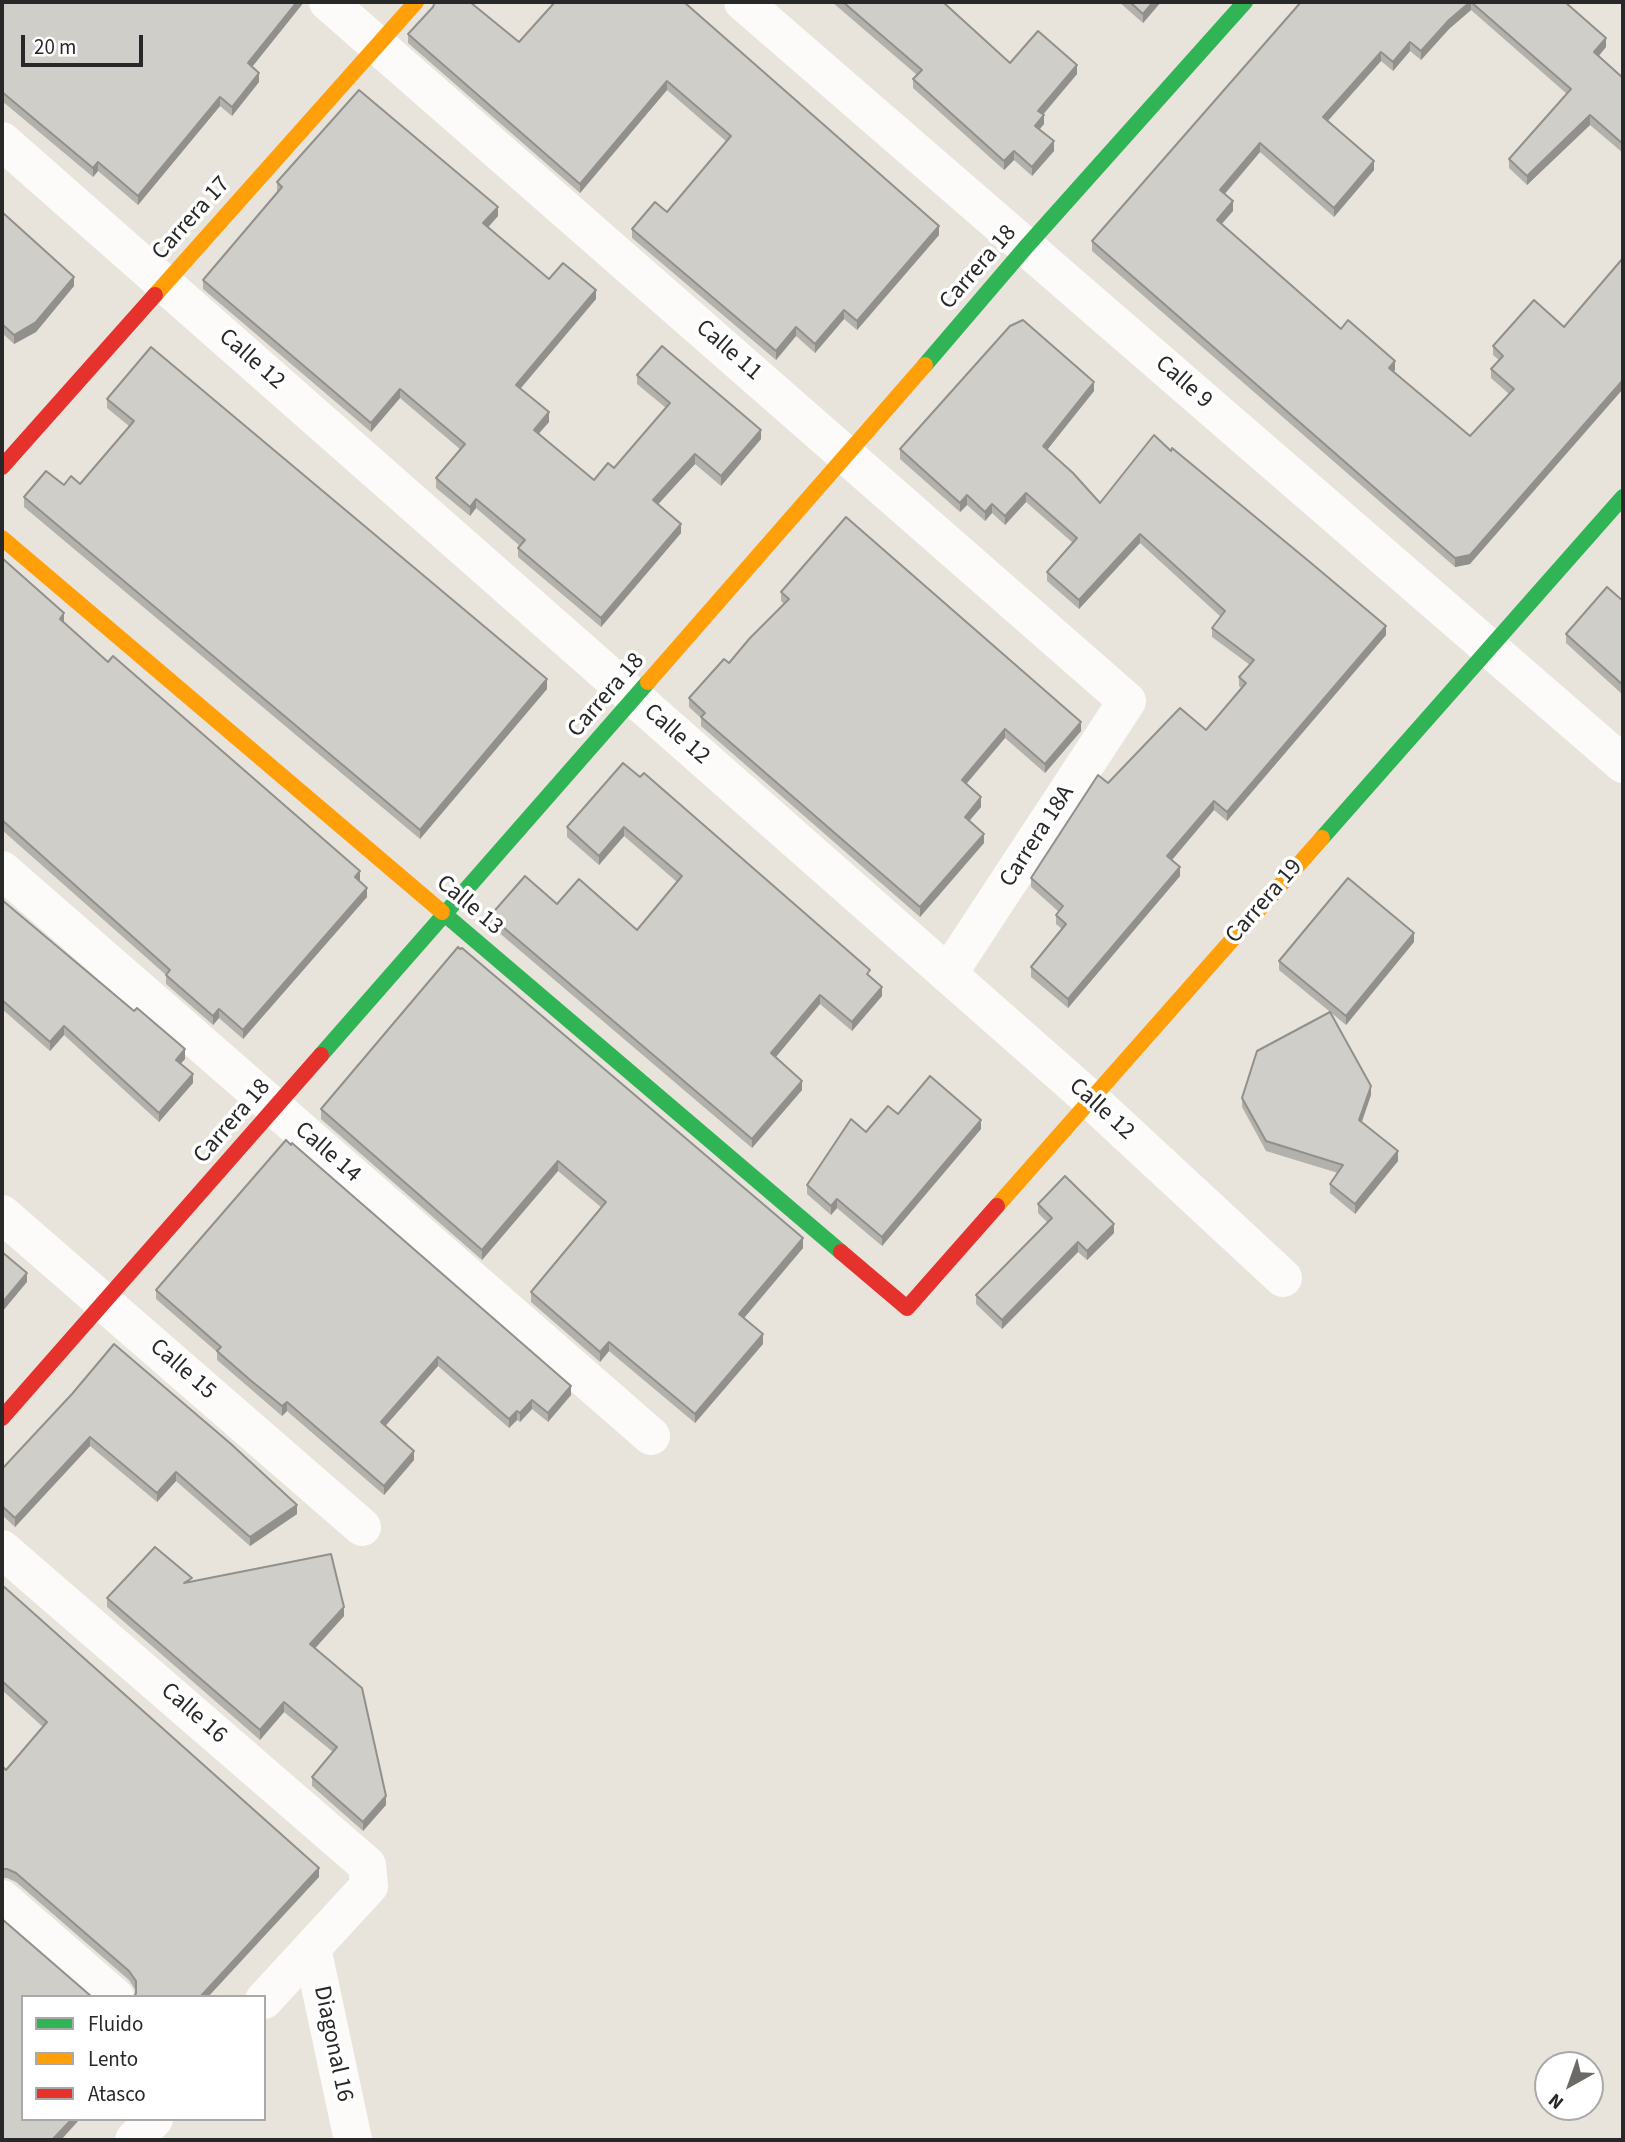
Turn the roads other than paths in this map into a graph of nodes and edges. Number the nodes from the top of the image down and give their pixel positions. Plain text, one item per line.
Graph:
1 (328, 2) edge
2 (416, 2) edge
3 (743, 2) edge
4 (1245, 2) edge
5 (378, 45) junction
6 (2, 141) edge
7 (1026, 247) junction
8 (164, 284) junction
9 (847, 456) junction
10 (2, 467) edge
11 (1623, 497) edge
12 (2, 538) edge
13 (1490, 648) junction
14 (635, 699) junction
15 (1127, 701) joint
16 (1623, 764) edge
17 (2, 870) edge
18 (445, 915) junction
19 (948, 974) junction
20 (1090, 1099) junction
21 (275, 1108) junction
22 (2, 1214) edge
23 (1283, 1278) dead end
24 (105, 1303) junction
25 (907, 1308) joint
26 (2, 1418) edge
27 (651, 1436) dead end
28 (362, 1527) dead end
29 (2, 1549) edge
30 (2, 1899) edge
31 (312, 1948) junction
32 (113, 1995) edge
33 (266, 1998) edge
34 (353, 2140) edge

1 - 5 street, Calle 11
2 - 5 street, Carrera 17
3 - 7 street, Calle 9
4 - 7 street, Carrera 18
5 - 8 street, Carrera 17
5 - 9 street, Calle 11
6 - 8 street, Calle 12
7 - 9 street, Carrera 18
7 - 13 street, Calle 9
8 - 10 street, Carrera 17
8 - 14 street, Calle 12
9 - 14 street, Carrera 18
9 - 15 street, Calle 11
11 - 13 street, Carrera 19
12 - 18 street, Calle 13
13 - 16 street, Calle 9
13 - 20 street, Carrera 19
14 - 18 street, Carrera 18
14 - 19 street, Calle 12
15 - 19 street, Carrera 18A
17 - 21 street, Calle 14
18 - 21 street, Carrera 18
18 - 25 street, Calle 13
19 - 20 street, Calle 12
20 - 23 street, Calle 12
20 - 25 street, Carrera 19
21 - 24 street, Carrera 18
21 - 27 street, Calle 14
22 - 24 street, Calle 15
24 - 26 street, Carrera 18
24 - 28 street, Calle 15
29 - 31 street, Calle 16
30 - 32 street
31 - 33 street
31 - 34 street, Diagonal 16

